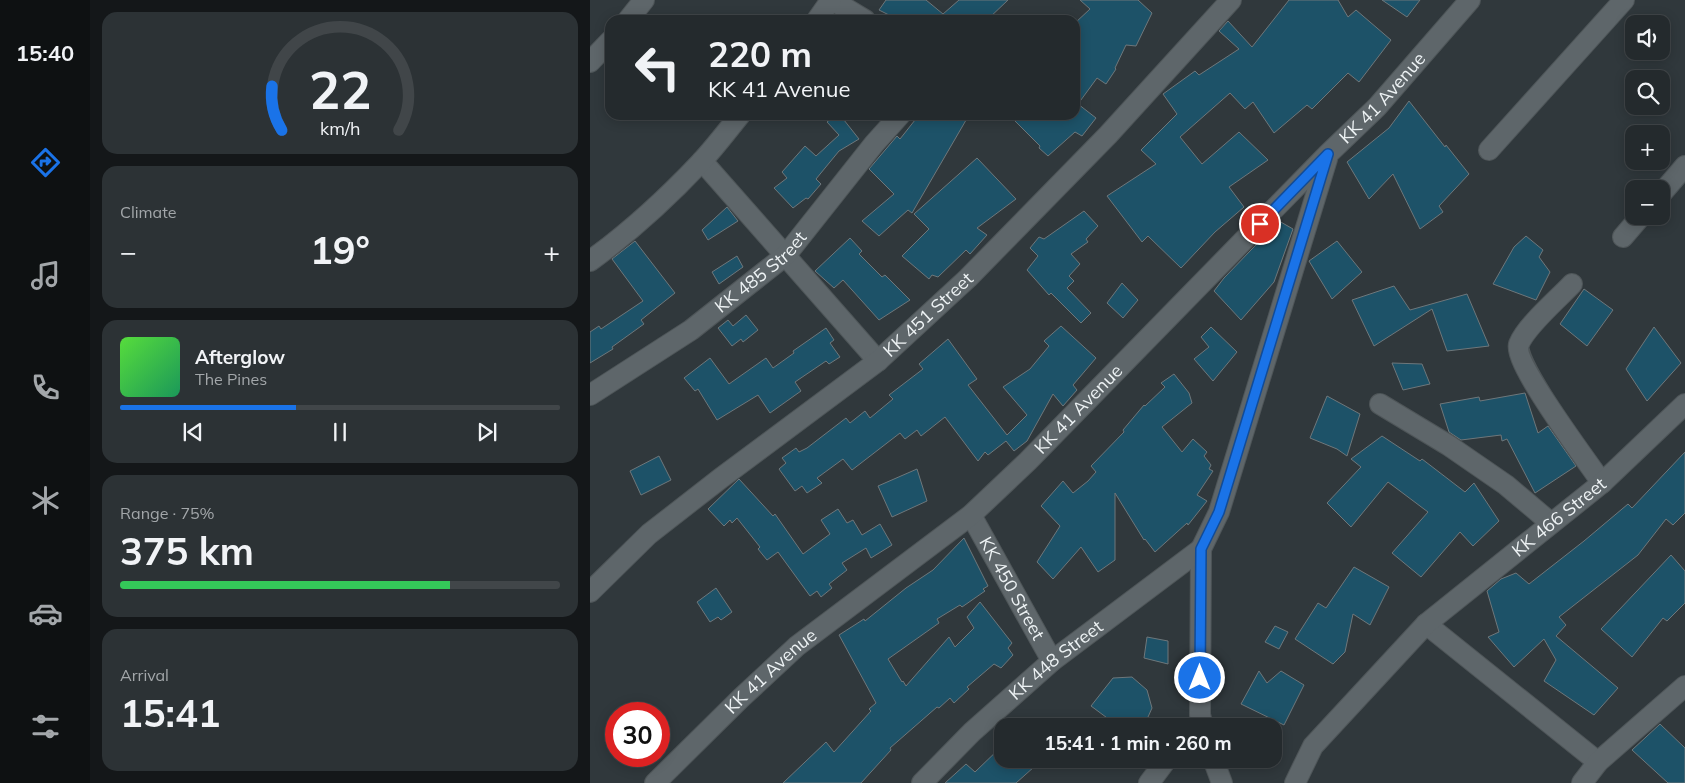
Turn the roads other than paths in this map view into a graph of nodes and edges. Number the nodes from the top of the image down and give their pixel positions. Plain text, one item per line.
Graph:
1 (644, 0) edge
2 (831, 0) edge
3 (1231, 0) edge
4 (1470, 0) edge
5 (1624, 0) edge
6 (632, 15) edge
7 (820, 15) edge
8 (856, 15) edge
9 (605, 46) edge
10 (590, 62) edge
11 (736, 120) edge
12 (896, 120) edge
13 (1488, 150) dead end
14 (1328, 154) junction
15 (702, 161) junction
16 (1685, 166) edge
17 (1670, 184) edge
18 (1634, 225) edge
19 (1623, 237) dead end
20 (786, 255) junction
21 (590, 261) edge
22 (1572, 284) dead end
23 (878, 361) junction
24 (590, 395) edge
25 (1380, 404) dead end
26 (1685, 404) edge
27 (1602, 483) junction
28 (971, 515) junction
29 (1551, 523) junction
30 (1201, 549) junction
31 (590, 592) edge
32 (1426, 624) junction
33 (1052, 660) junction
34 (1685, 686) edge
35 (1198, 718) edge
36 (1598, 762) junction
37 (1160, 768) edge
38 (1216, 768) edge
39 (655, 783) edge
40 (922, 783) edge
41 (1149, 783) edge
42 (1222, 783) edge
43 (1295, 783) edge
44 (1582, 783) edge

1 - 6 street
2 - 7 street
2 - 8 street
3 - 23 street, KK 451 Street
4 - 14 street, KK 41 Avenue
5 - 13 street
9 - 10 street
11 - 15 street
12 - 20 street, KK 485 Street
14 - 28 street, KK 41 Avenue
14 - 30 street
15 - 20 street
15 - 21 street
16 - 17 street
18 - 19 street
20 - 23 street
20 - 24 street, KK 485 Street
22 - 27 street
23 - 31 street, KK 451 Street
25 - 29 street
26 - 27 street, KK 466 Street
27 - 29 street, KK 466 Street
28 - 33 street, KK 450 Street
28 - 39 street, KK 41 Avenue
29 - 32 street, KK 466 Street
30 - 33 street, KK 448 Street
30 - 35 street
32 - 36 street
32 - 43 street, KK 466 Street
33 - 40 street, KK 448 Street
34 - 36 street
36 - 44 street
37 - 41 street
38 - 42 street

